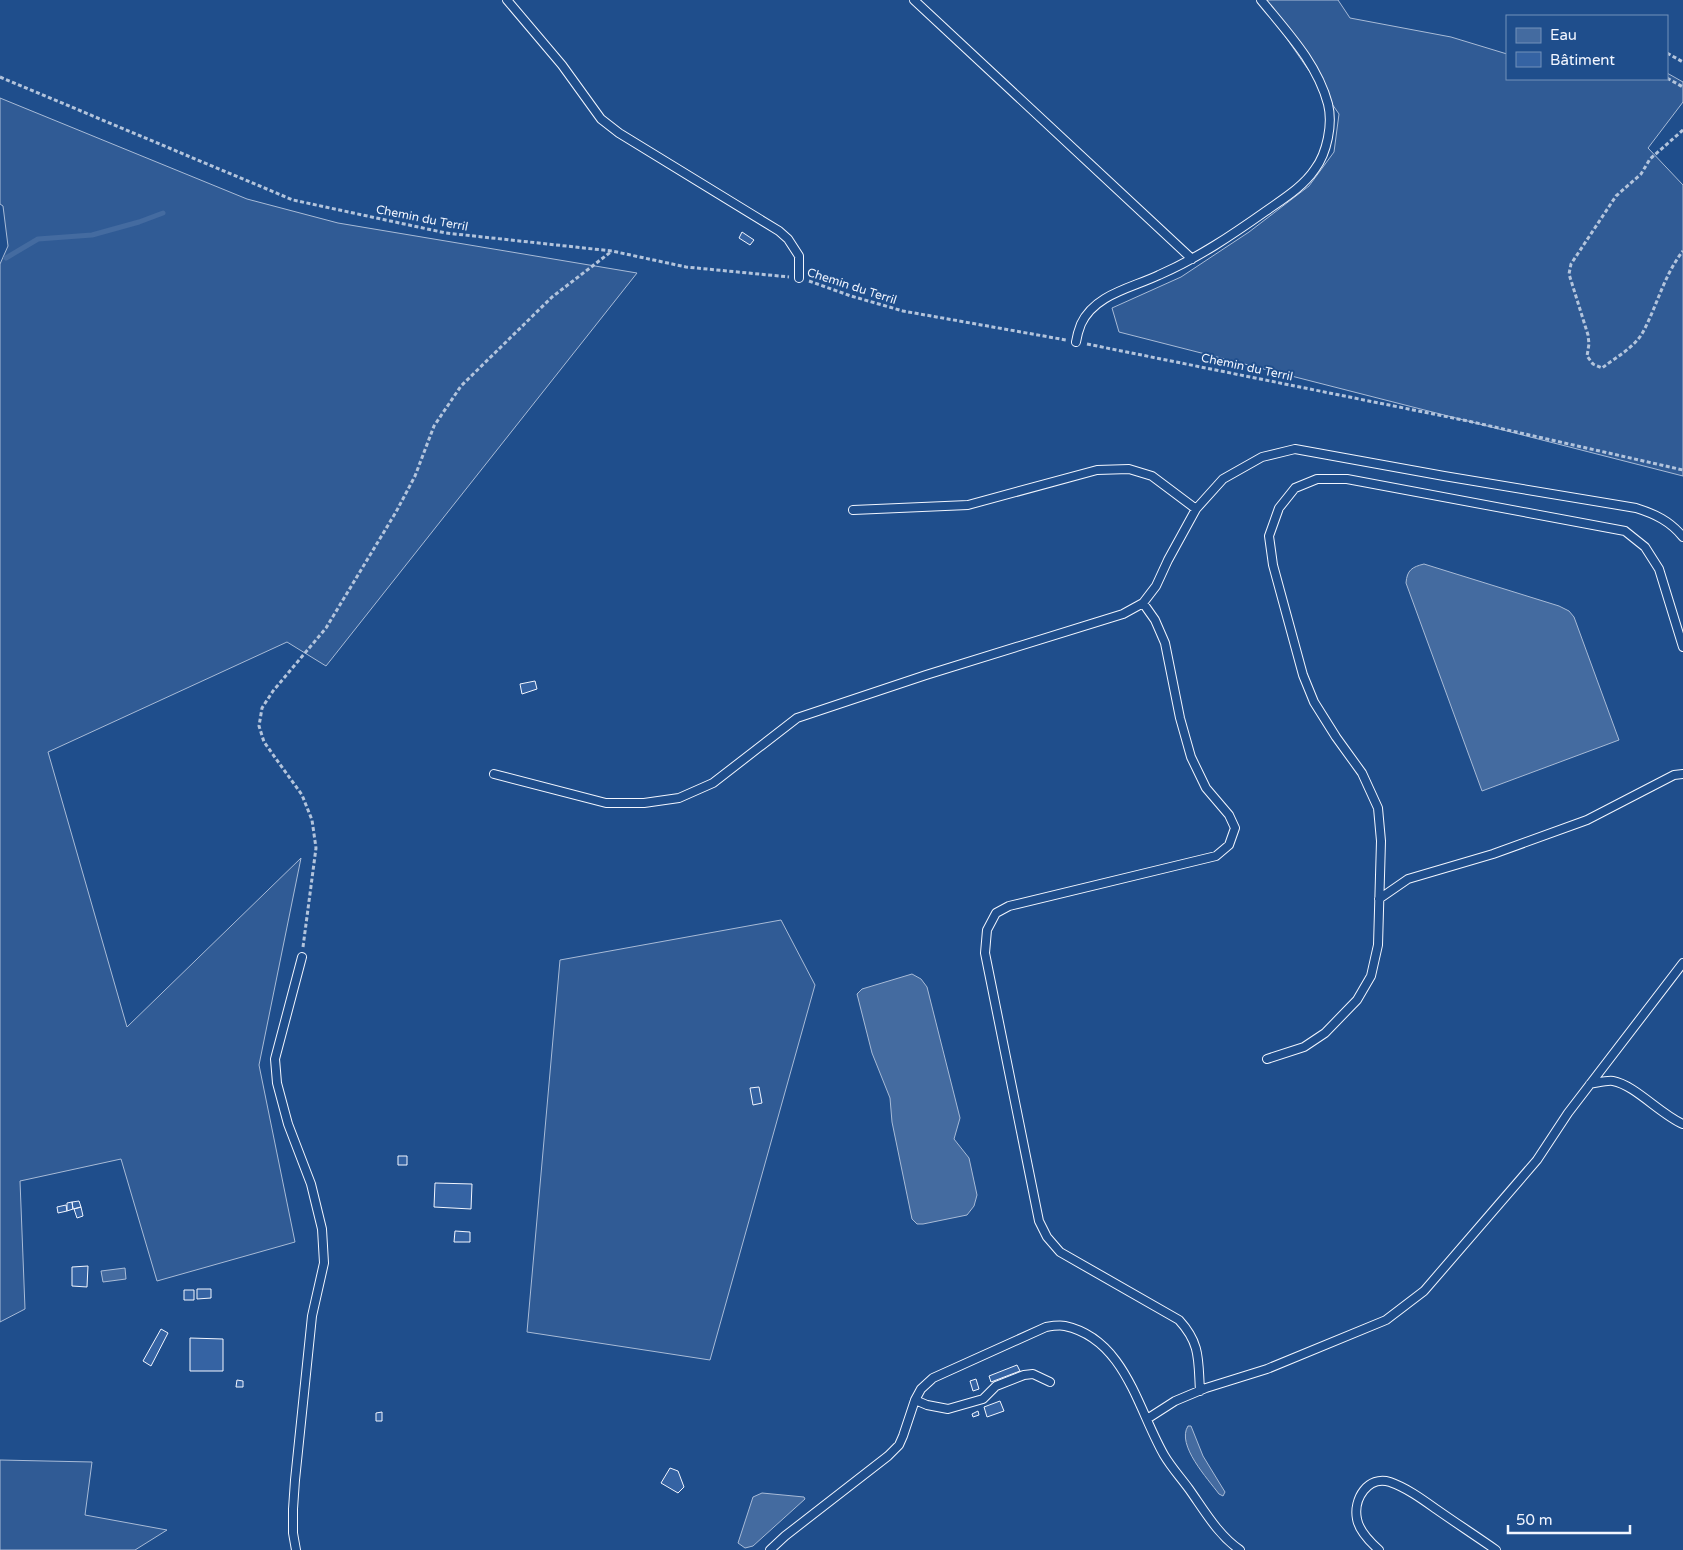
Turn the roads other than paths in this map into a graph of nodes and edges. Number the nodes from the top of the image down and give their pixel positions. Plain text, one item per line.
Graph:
1 (507, 0) edge
2 (914, 0) edge
3 (1261, 0) edge
4 (1192, 259) junction
5 (799, 278) road end
6 (1076, 342) road end
7 (1196, 509) junction
8 (853, 510) dead end
9 (1683, 537) edge
10 (1143, 603) junction
11 (1683, 647) edge
12 (494, 774) dead end
13 (1683, 774) edge
14 (1379, 899) junction
15 (302, 957) road end
16 (1683, 964) edge
17 (1267, 1059) dead end
18 (1590, 1084) junction
19 (1683, 1124) edge
20 (1050, 1382) dead end
21 (1200, 1391) junction
22 (915, 1400) junction
23 (1147, 1419) junction
24 (296, 1550) edge
25 (770, 1550) edge
26 (1240, 1550) edge
27 (1378, 1550) edge
28 (1496, 1550) edge

1 - 5 lane
2 - 4 lane
3 - 4 lane
4 - 6 lane
7 - 8 lane
7 - 9 lane
7 - 10 lane
10 - 12 lane
10 - 21 lane
11 - 14 lane
13 - 14 lane
14 - 17 lane
15 - 24 lane
16 - 18 lane
18 - 19 lane
18 - 21 lane
20 - 22 lane
21 - 23 lane
22 - 23 lane
22 - 25 lane
23 - 26 lane
27 - 28 lane

